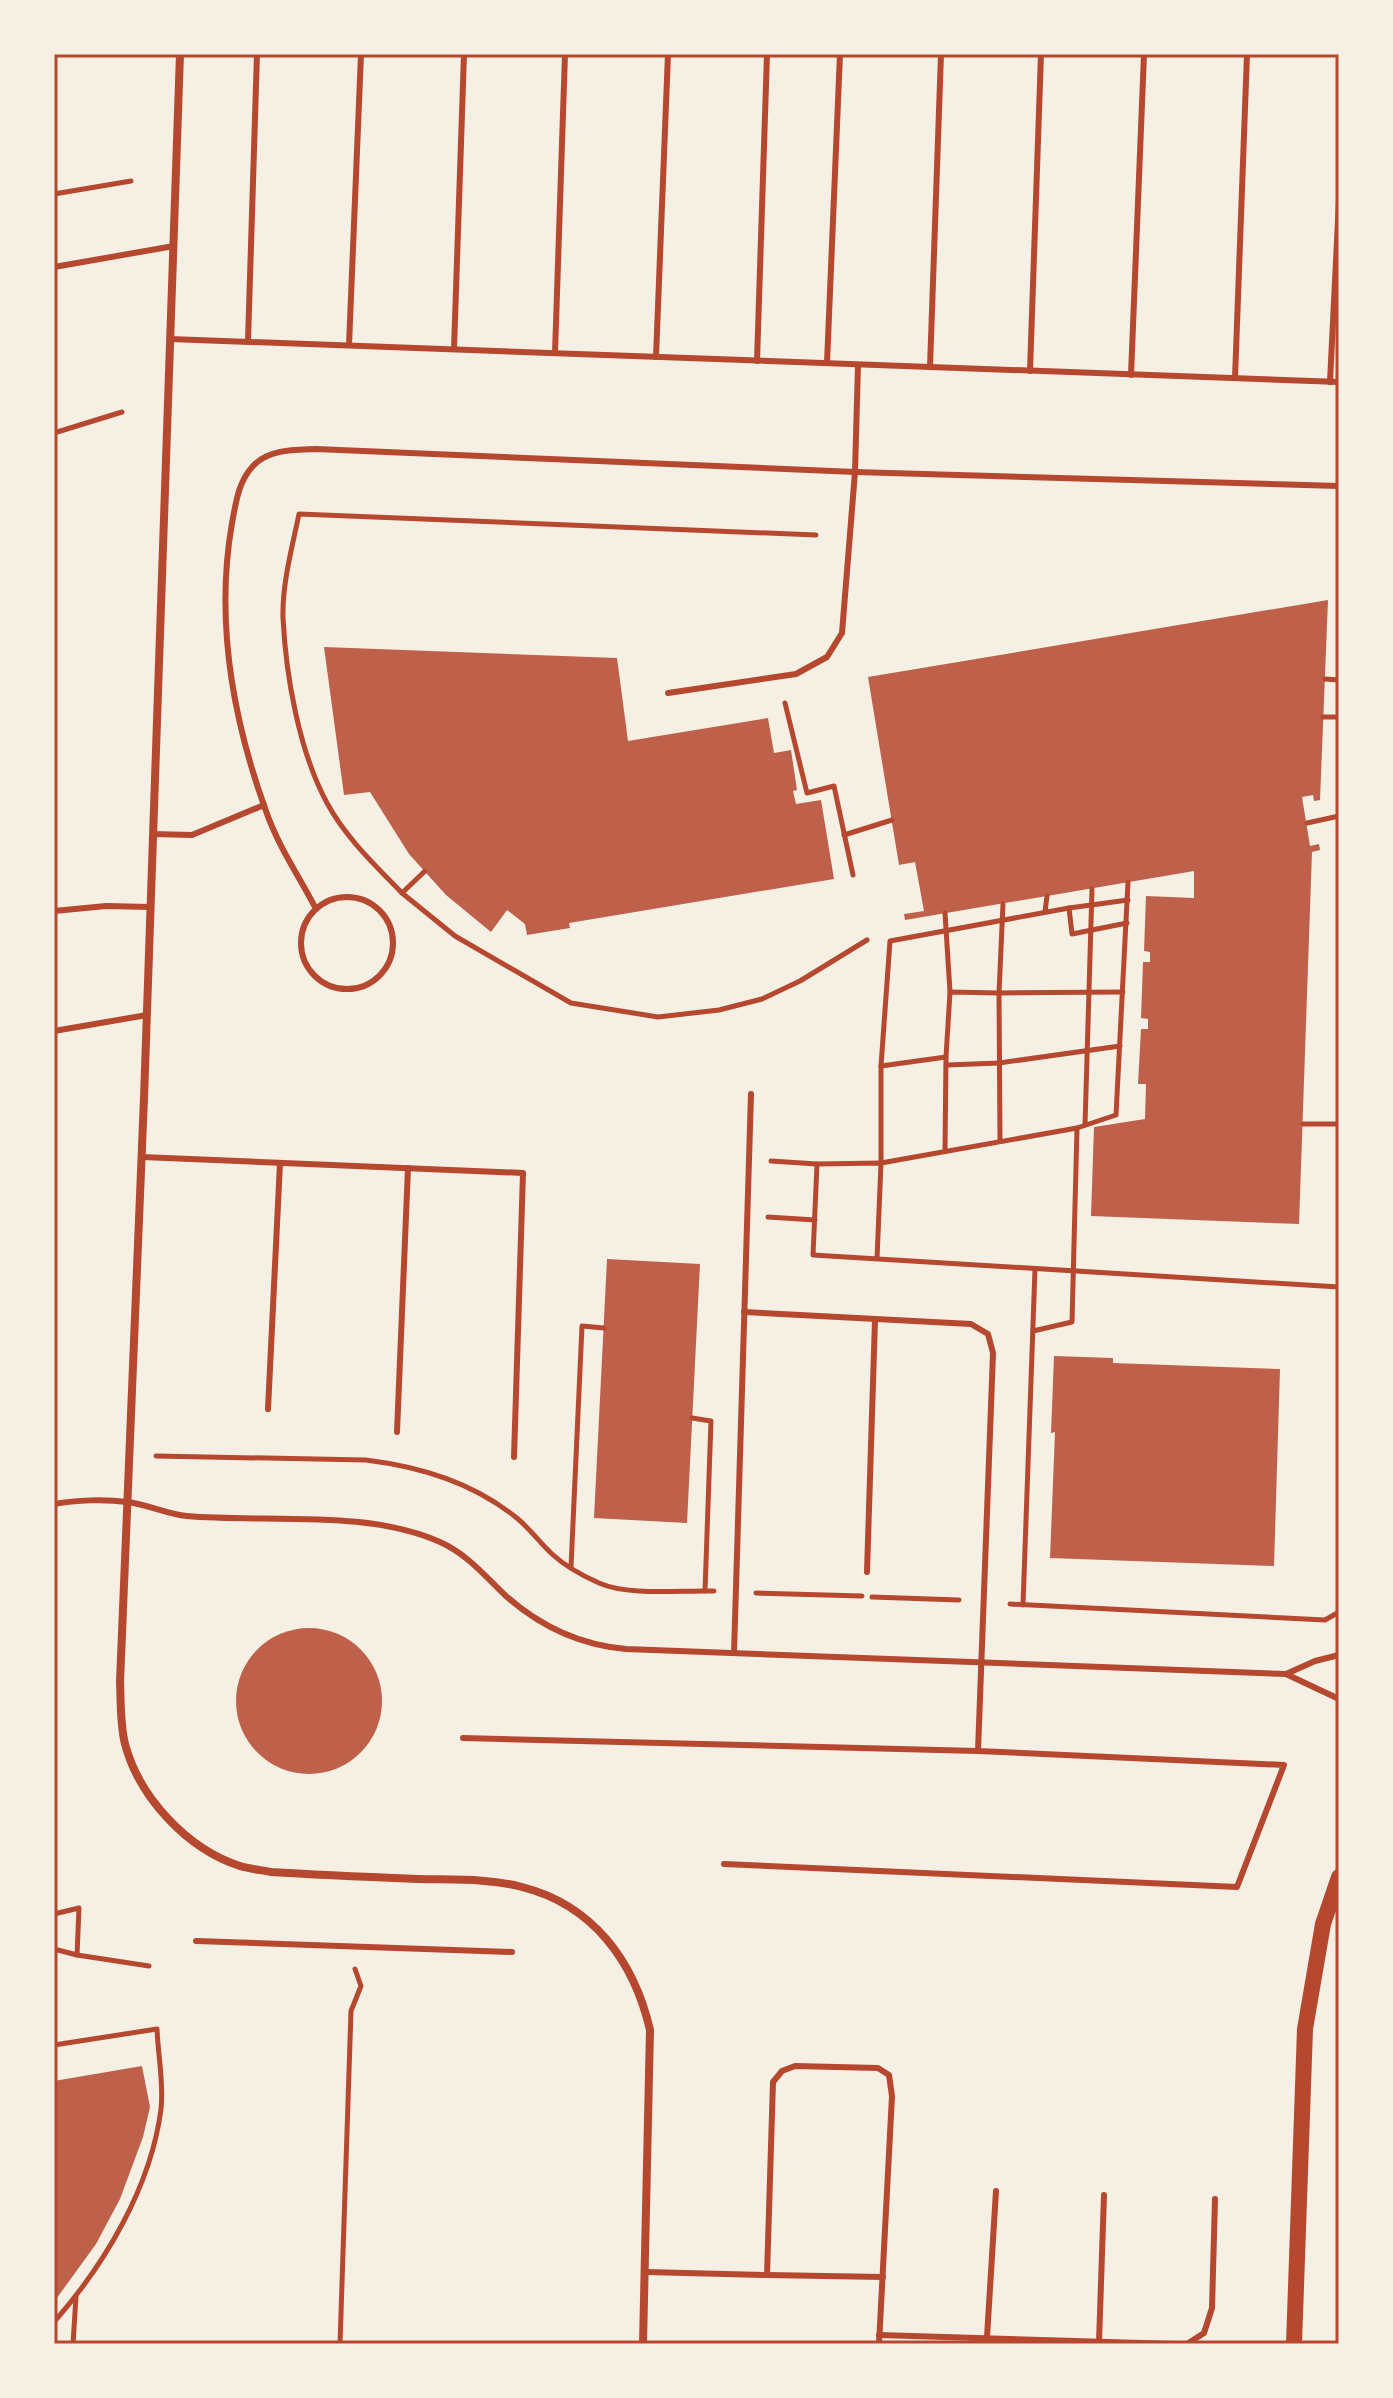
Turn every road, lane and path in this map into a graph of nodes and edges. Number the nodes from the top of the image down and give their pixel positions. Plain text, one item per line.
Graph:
1 (180, 54) edge
2 (257, 54) edge
3 (361, 54) edge
4 (464, 54) edge
5 (565, 54) edge
6 (668, 54) edge
7 (767, 54) edge
8 (840, 54) edge
9 (941, 54) edge
10 (1041, 54) edge
11 (1144, 54) edge
12 (1247, 54) edge
13 (131, 181) dead end
14 (54, 194) edge
15 (1339, 200) edge
16 (174, 246) junction
17 (54, 267) edge
18 (170, 339) junction
19 (248, 341) junction
20 (349, 345) junction
21 (454, 349) junction
22 (555, 353) junction
23 (656, 357) junction
24 (757, 361) junction
25 (827, 363) junction
26 (858, 365) junction
27 (930, 367) junction
28 (1030, 371) junction
29 (1131, 375) junction
30 (1235, 378) junction
31 (1330, 382) junction
32 (1339, 382) edge
33 (122, 412) dead end
34 (54, 433) edge
35 (855, 472) junction
36 (1339, 486) edge
37 (816, 535) dead end
38 (1325, 679) dead end
39 (1339, 680) edge
40 (668, 693) dead end
41 (785, 703) dead end
42 (1323, 717) dead end
43 (1339, 717) edge
44 (794, 769) dead end
45 (801, 770) junction
46 (264, 805) junction
47 (1339, 816) edge
48 (892, 820) dead end
49 (1307, 823) dead end
50 (153, 834) junction
51 (844, 835) junction
52 (425, 871) dead end
53 (853, 875) dead end
54 (1128, 882) dead end
55 (1092, 889) dead end
56 (402, 893) junction
57 (1047, 896) dead end
58 (1128, 900) junction
59 (1003, 904) dead end
60 (1091, 906) junction
61 (150, 907) junction
62 (1069, 908) junction
63 (316, 909) junction
64 (54, 911) edge
65 (1045, 912) junction
66 (945, 913) dead end
67 (1004, 920) junction
68 (1127, 923) junction
69 (1090, 929) junction
70 (948, 931) junction
71 (867, 940) dead end
72 (950, 992) junction
73 (1089, 992) junction
74 (1123, 992) junction
75 (999, 993) junction
76 (147, 1015) junction
77 (54, 1031) edge
78 (1120, 1046) junction
79 (1087, 1051) junction
80 (946, 1057) junction
81 (999, 1063) junction
82 (947, 1065) junction
83 (881, 1066) junction
84 (751, 1094) dead end
85 (1303, 1124) dead end
86 (1339, 1124) edge
87 (1085, 1125) junction
88 (1077, 1128) junction
89 (1000, 1141) junction
90 (945, 1149) junction
91 (142, 1157) junction
92 (749, 1160) junction
93 (280, 1163) junction
94 (881, 1163) junction
95 (817, 1164) junction
96 (408, 1168) junction
97 (747, 1215) junction
98 (815, 1220) junction
99 (877, 1259) junction
100 (1035, 1269) junction
101 (1074, 1271) junction
102 (1339, 1287) edge
103 (744, 1312) junction
104 (875, 1320) junction
105 (604, 1328) dead end
106 (1033, 1331) junction
107 (268, 1409) dead end
108 (692, 1418) dead end
109 (397, 1432) dead end
110 (156, 1456) dead end
111 (514, 1457) dead end
112 (127, 1502) junction
113 (54, 1504) edge
114 (571, 1567) junction
115 (867, 1572) dead end
116 (705, 1591) junction
117 (736, 1592) junction
118 (959, 1600) dead end
119 (1010, 1604) dead end
120 (1023, 1605) junction
121 (1339, 1612) edge
122 (734, 1653) junction
123 (1339, 1655) edge
124 (982, 1662) junction
125 (1286, 1674) junction
126 (1339, 1699) edge
127 (463, 1738) dead end
128 (978, 1751) junction
129 (724, 1864) dead end
130 (1339, 1877) edge
131 (54, 1914) edge
132 (196, 1941) dead end
133 (54, 1949) edge
134 (512, 1952) dead end
135 (77, 1955) junction
136 (149, 1966) dead end
137 (355, 1968) dead end
138 (54, 2045) edge
139 (996, 2191) dead end
140 (1104, 2195) dead end
141 (1215, 2199) dead end
142 (646, 2272) junction
143 (767, 2275) junction
144 (883, 2277) junction
145 (77, 2296) junction
146 (54, 2322) edge
147 (879, 2335) junction
148 (987, 2337) junction
149 (1099, 2342) edge
150 (73, 2344) edge
151 (340, 2344) edge
152 (643, 2344) edge
153 (879, 2344) edge
154 (1175, 2344) edge
155 (1187, 2344) edge
156 (1294, 2344) edge

1 - 16 street
2 - 19 lane
3 - 20 lane
4 - 21 lane
5 - 22 lane
6 - 23 lane
7 - 24 lane
8 - 25 lane
9 - 27 lane
10 - 28 lane
11 - 29 lane
12 - 30 lane
13 - 14 path
15 - 31 lane
16 - 17 lane
16 - 18 street
18 - 19 lane
18 - 50 street
19 - 20 lane
20 - 21 lane
21 - 22 lane
22 - 23 lane
23 - 24 lane
24 - 25 lane
25 - 26 lane
26 - 27 lane
26 - 35 lane
27 - 28 lane
28 - 29 lane
29 - 30 lane
30 - 31 lane
31 - 32 lane
33 - 34 path
35 - 36 lane
35 - 40 lane
35 - 46 lane
37 - 56 path
38 - 39 path
41 - 45 path
42 - 43 path
44 - 45 path
45 - 51 path
46 - 50 lane
46 - 63 lane
47 - 49 path
48 - 51 path
50 - 61 street
51 - 53 path
52 - 56 path
54 - 58 path
55 - 60 path
56 - 71 path
57 - 65 path
58 - 60 path
58 - 68 path
59 - 67 path
60 - 62 path
60 - 69 path
61 - 64 lane
61 - 76 street
62 - 65 path
62 - 69 path
63 - 63 lane
65 - 67 path
66 - 70 path
67 - 70 path
67 - 75 path
68 - 69 path
68 - 74 path
69 - 73 path
70 - 72 path
70 - 83 path
72 - 75 path
72 - 80 path
73 - 74 path
73 - 75 path
73 - 79 path
74 - 78 path
75 - 81 path
76 - 77 lane
76 - 91 street
78 - 79 path
78 - 87 path
79 - 81 path
79 - 87 path
80 - 82 path
80 - 83 path
81 - 82 path
81 - 89 path
82 - 90 path
83 - 94 path
84 - 92 lane
85 - 86 path
87 - 88 path
88 - 89 path
88 - 101 path
89 - 90 path
90 - 94 path
91 - 93 lane
91 - 112 street
92 - 95 path
92 - 97 lane
93 - 96 lane
93 - 107 lane
94 - 95 path
94 - 99 path
95 - 98 path
96 - 109 lane
96 - 111 lane
97 - 98 path
97 - 103 lane
98 - 99 path
99 - 100 path
100 - 101 path
100 - 106 path
101 - 102 path
101 - 106 path
103 - 104 lane
103 - 117 lane
104 - 115 lane
104 - 124 lane
105 - 114 path
106 - 120 path
108 - 116 path
110 - 114 path
112 - 113 lane
112 - 122 lane
112 - 142 street
114 - 116 path
116 - 117 path
117 - 118 path
117 - 122 lane
119 - 120 path
120 - 121 path
122 - 124 lane
123 - 125 lane
124 - 125 lane
124 - 128 lane
125 - 126 lane
127 - 128 lane
128 - 129 lane
130 - 156 main road
131 - 135 path
132 - 134 lane
133 - 135 path
135 - 136 path
137 - 151 path
138 - 145 path
139 - 148 lane
140 - 149 lane
141 - 155 lane
142 - 143 lane
142 - 152 street
143 - 144 lane
143 - 144 lane
144 - 147 lane
145 - 146 path
145 - 150 path
147 - 148 lane
147 - 153 lane
148 - 149 lane
149 - 154 lane

